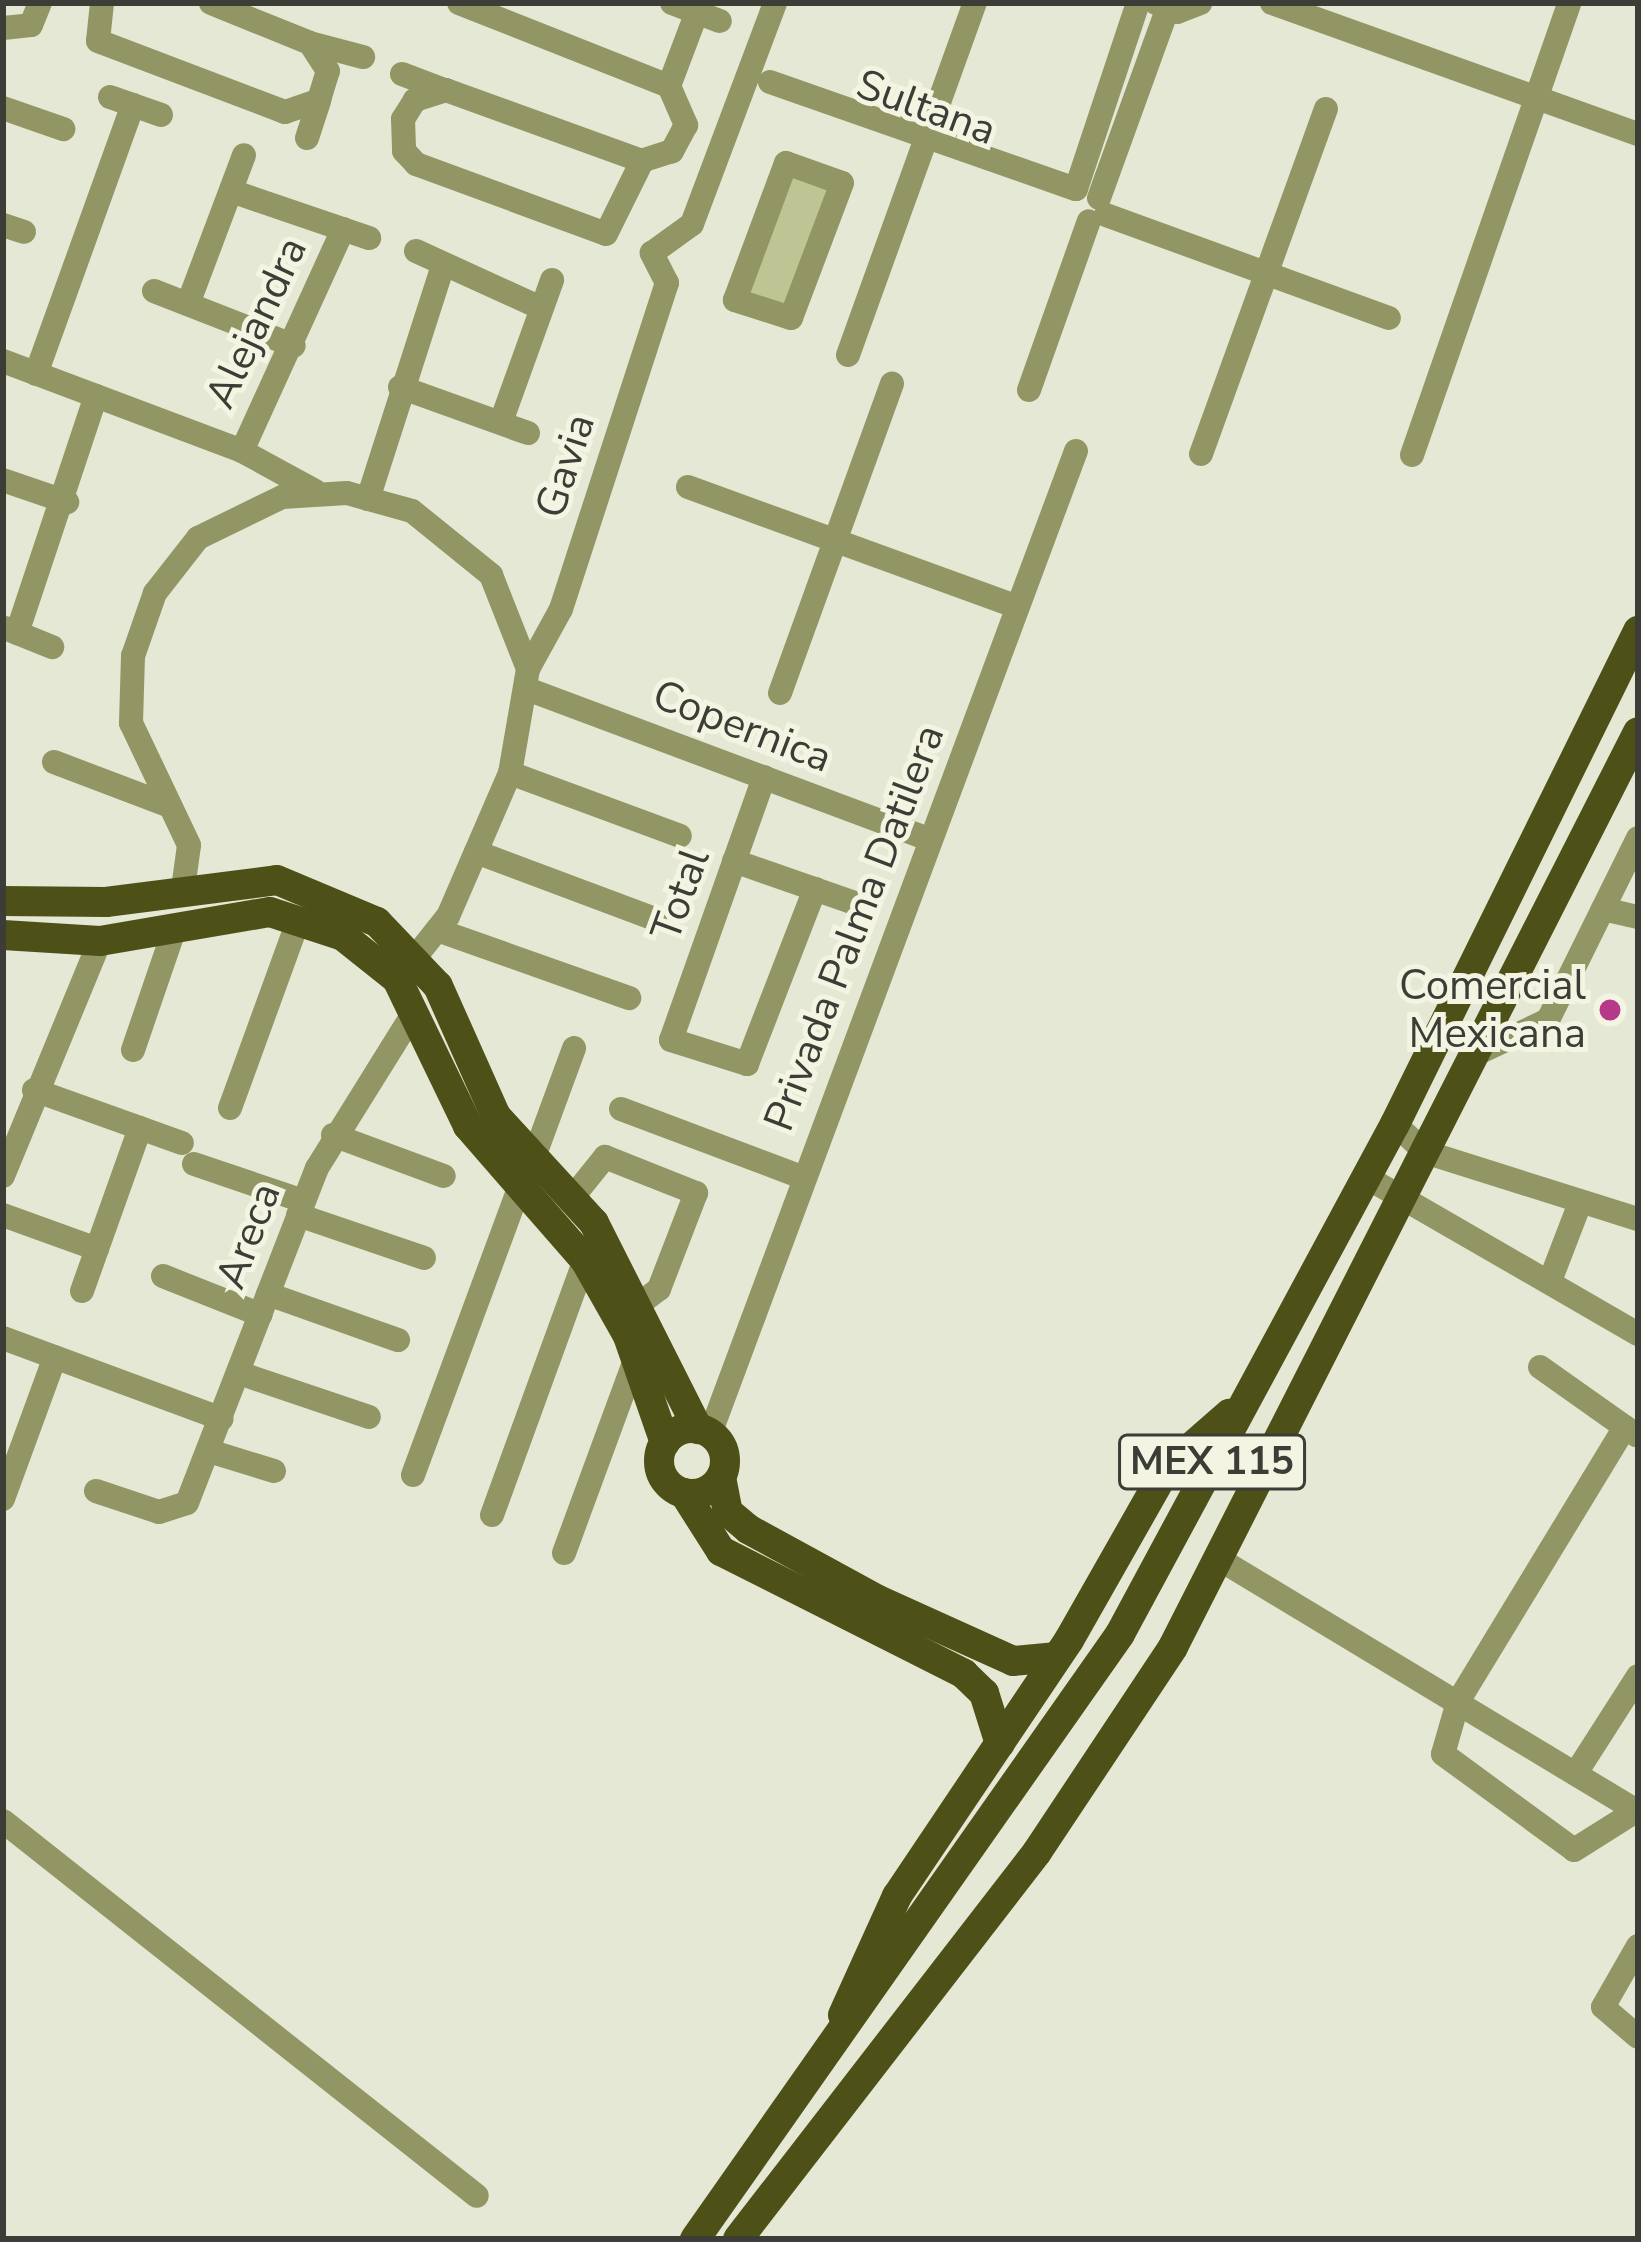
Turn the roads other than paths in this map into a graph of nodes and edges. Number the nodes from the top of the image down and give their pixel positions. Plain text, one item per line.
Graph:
1 (40, 3) edge
2 (101, 3) edge
3 (211, 3) edge
4 (437, 3) edge
5 (672, 3) edge
6 (775, 3) edge
7 (975, 3) edge
8 (1200, 3) edge
9 (1274, 3) edge
10 (1569, 3) edge
11 (1153, 7) edge
12 (463, 8) edge
13 (3, 28) edge
14 (310, 43) junction
15 (363, 57) dead end
16 (402, 74) dead end
17 (757, 83) junction
18 (669, 86) junction
19 (446, 90) junction
20 (319, 100) junction
21 (1534, 100) junction
22 (3, 108) edge
23 (1326, 110) dead end
24 (1568, 114) junction
25 (161, 116) dead end
26 (63, 129) dead end
27 (1638, 134) edge
28 (683, 135) junction
29 (401, 137) junction
30 (307, 138) dead end
31 (925, 143) junction
32 (721, 148) junction
33 (1638, 151) edge
34 (244, 155) dead end
35 (642, 160) junction
36 (385, 167) dead end
37 (838, 181) joint
38 (231, 191) junction
39 (1094, 210) junction
40 (343, 229) junction
41 (369, 238) dead end
42 (416, 251) dead end
43 (441, 272) junction
44 (1266, 274) junction
45 (552, 280) dead end
46 (154, 291) dead end
47 (188, 304) junction
48 (541, 308) junction
49 (1389, 318) dead end
50 (293, 346) junction
51 (848, 356) dead end
52 (3, 361) edge
53 (36, 374) junction
54 (892, 384) dead end
55 (400, 387) junction
56 (1029, 390) dead end
57 (96, 396) junction
58 (501, 422) junction
59 (527, 433) dead end
60 (242, 451) junction
61 (1076, 451) dead end
62 (1201, 454) dead end
63 (1412, 455) dead end
64 (3, 480) edge
65 (688, 487) dead end
66 (315, 491) junction
67 (368, 499) junction
68 (67, 502) junction
69 (836, 541) junction
70 (1017, 607) junction
71 (10, 630) edge
72 (1638, 631) edge
73 (52, 647) dead end
74 (528, 679) junction
75 (781, 693) dead end
76 (1638, 732) edge
77 (54, 762) dead end
78 (509, 773) junction
79 (1628, 775) edge
80 (764, 777) junction
81 (170, 806) junction
82 (680, 836) dead end
83 (1638, 838) edge
84 (930, 840) junction
85 (476, 852) junction
86 (734, 861) junction
87 (183, 889) junction
88 (815, 889) junction
89 (3, 901) edge
90 (852, 902) dead end
91 (1603, 909) junction
92 (1638, 917) edge
93 (299, 918) junction
94 (655, 919) dead end
95 (175, 927) junction
96 (437, 930) junction
97 (3, 935) edge
98 (100, 941) junction
99 (407, 968) junction
100 (628, 998) dead end
101 (414, 1012) junction
102 (574, 1048) dead end
103 (133, 1050) dead end
104 (1474, 1055) junction
105 (34, 1090) junction
106 (230, 1108) dead end
107 (621, 1109) dead end
108 (1395, 1124) junction
109 (140, 1128) junction
110 (333, 1136) junction
111 (1425, 1152) junction
112 (534, 1157) junction
113 (3, 1176) edge
114 (444, 1177) dead end
115 (1366, 1177) junction
116 (802, 1178) junction
117 (519, 1189) junction
118 (1404, 1191) junction
119 (572, 1198) junction
120 (1580, 1203) junction
121 (300, 1208) junction
122 (3, 1215) edge
123 (1638, 1219) edge
124 (97, 1249) junction
125 (424, 1258) dead end
126 (585, 1260) junction
127 (163, 1276) dead end
128 (1550, 1281) junction
129 (82, 1291) dead end
130 (641, 1302) junction
131 (264, 1304) junction
132 (1638, 1334) edge
133 (3, 1338) edge
134 (398, 1340) dead end
135 (55, 1357) junction
136 (636, 1357) junction
137 (1540, 1367) dead end
138 (239, 1372) junction
139 (1247, 1398) junction
140 (369, 1417) dead end
141 (222, 1420) junction
142 (704, 1431) junction
143 (1631, 1431) edge
144 (665, 1443) junction
145 (209, 1451) junction
146 (274, 1471) dead end
147 (413, 1474) dead end
148 (721, 1477) junction
149 (96, 1491) dead end
150 (684, 1493) junction
151 (3, 1498) edge
152 (492, 1515) dead end
153 (564, 1553) dead end
154 (1219, 1558) junction
155 (1057, 1658) junction
156 (1638, 1676) edge
157 (1458, 1702) junction
158 (1000, 1744) junction
159 (1576, 1773) junction
160 (1637, 1811) edge
161 (3, 1821) edge
162 (1636, 1940) edge
163 (837, 2035) junction
164 (1638, 2037) edge
165 (477, 2196) dead end
166 (695, 2239) edge
167 (738, 2239) edge

1 - 13 street
2 - 20 street
3 - 14 street
4 - 12 street
5 - 18 street
6 - 17 street
7 - 31 street
8 - 11 street
9 - 21 street
10 - 21 street
11 - 31 street
11 - 39 street
12 - 18 street
14 - 15 street
14 - 20 street
16 - 19 street
17 - 31 street, Sultana
17 - 32 street
18 - 28 street
19 - 29 street
19 - 35 street
20 - 30 street
21 - 24 street
21 - 63 street
22 - 26 street
23 - 44 street
24 - 27 street
24 - 33 street
25 - 53 street
28 - 32 street
28 - 35 street
29 - 35 street
29 - 36 street
31 - 39 street, Sultana
31 - 51 street
32 - 74 street, Gavia
34 - 38 street
37 - 37 street
38 - 40 street
38 - 47 street
39 - 44 street, Sultana
39 - 56 street
40 - 41 street
40 - 50 street, Alejandra
42 - 43 street
43 - 48 street
43 - 55 street
44 - 49 street, Sultana
44 - 62 street
45 - 48 street
46 - 47 street
47 - 50 street
48 - 58 street
50 - 60 street, Alejandra
52 - 53 street
53 - 57 street
54 - 69 street
55 - 58 street
55 - 67 street
57 - 60 street
57 - 68 street
58 - 59 street
60 - 66 street
61 - 70 street, Privada Palma Datilera
64 - 68 street
65 - 69 street
66 - 67 street
66 - 81 street
67 - 74 street
68 - 71 street
69 - 70 street
69 - 75 street
70 - 84 street, Privada Palma Datilera
71 - 73 street
72 - 108 main road, MEX 115
74 - 78 street
74 - 80 street, Copernica
76 - 79 main road, MEX 115
77 - 81 street
78 - 82 street
78 - 85 street
79 - 104 main road, MEX 115
80 - 84 street, Copernica
80 - 86 street, Total
81 - 87 street
83 - 91 street
84 - 116 street, Privada Palma Datilera
85 - 94 street
85 - 96 street
86 - 88 street
86 - 88 street, Total
87 - 89 main road
87 - 99 main road
88 - 90 street
91 - 92 street
91 - 104 street
93 - 95 main road
93 - 99 main road
93 - 106 street
95 - 98 main road
95 - 103 street
96 - 99 street
96 - 100 street
97 - 98 main road
98 - 105 street
99 - 101 main road
99 - 112 main road
101 - 110 street, Areca
101 - 117 main road
102 - 112 street
104 - 111 main road, MEX 115
105 - 109 street
105 - 113 street
107 - 116 street
108 - 111 street
108 - 115 main road, MEX 115
109 - 121 street
109 - 124 street
110 - 114 street
110 - 121 street, Areca
111 - 118 main road, MEX 115
111 - 120 street
112 - 119 main road
115 - 118 street
115 - 139 main road, MEX 115
116 - 142 street, Privada Palma Datilera
117 - 126 main road
117 - 147 street
118 - 128 street
118 - 154 main road, MEX 115
119 - 130 main road
119 - 130 street
120 - 123 street
120 - 128 street
121 - 125 street
121 - 131 street, Areca
122 - 124 street
124 - 129 street
126 - 136 main road
126 - 152 street
127 - 131 street
128 - 132 street
130 - 142 main road
131 - 134 street
131 - 138 street, Areca
133 - 135 street
135 - 141 street
135 - 151 street
136 - 144 main road
136 - 153 street
137 - 143 street
138 - 140 street
138 - 141 street, Areca
139 - 155 main road
139 - 163 main road, MEX 115
141 - 145 street, Areca
142 - 144 main road
142 - 148 main road
143 - 157 street
144 - 150 main road
145 - 146 street
145 - 149 street, Areca
148 - 150 main road
148 - 155 main road
150 - 158 main road
154 - 157 street
154 - 167 main road, MEX 115
155 - 158 main road
156 - 159 street
157 - 159 street
157 - 160 street
158 - 163 main road
159 - 160 street
161 - 165 street
162 - 164 street
163 - 166 main road, MEX 115

